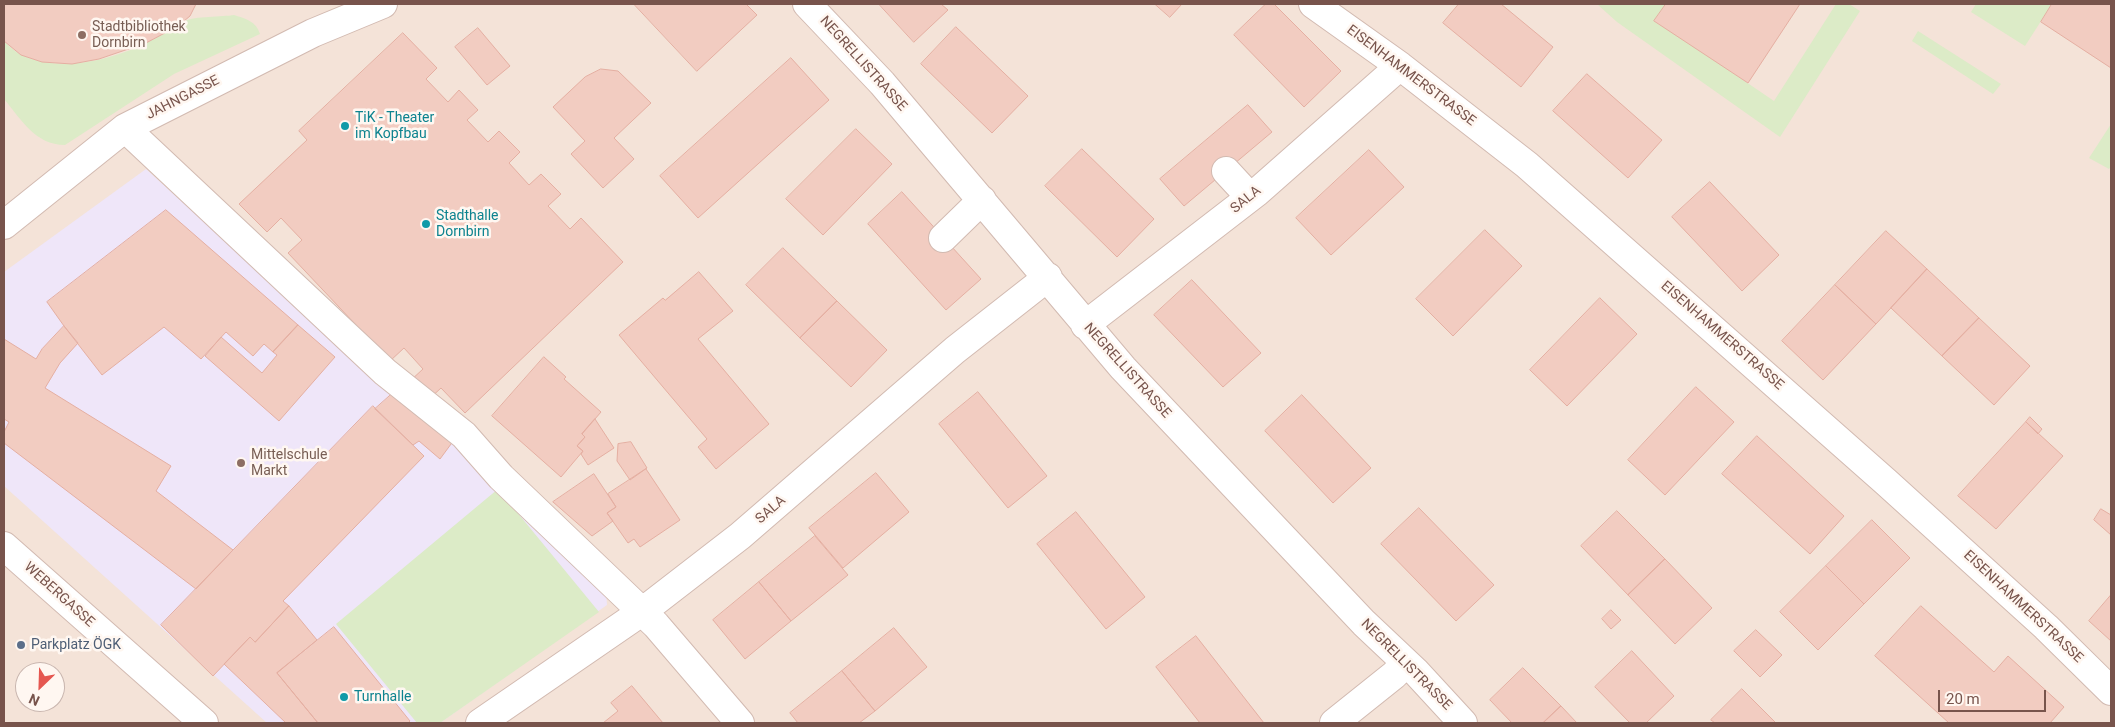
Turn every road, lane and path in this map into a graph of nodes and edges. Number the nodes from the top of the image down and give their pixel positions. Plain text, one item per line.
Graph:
1 (383, 4) edge
2 (807, 4) edge
3 (1313, 4) edge
4 (1400, 66) junction
5 (125, 128) junction
6 (1226, 171) dead end
7 (1250, 197) junction
8 (982, 200) junction
9 (4, 225) edge
10 (943, 238) dead end
11 (1048, 277) junction
12 (1086, 325) junction
13 (4, 546) edge
14 (643, 611) junction
15 (1405, 664) junction
16 (2111, 691) edge
17 (204, 723) edge
18 (480, 723) edge
19 (740, 723) edge
20 (1334, 723) edge
21 (1463, 723) edge

1 - 5 street, JAHNGASSE
2 - 8 street, NEGRELLISTRASSE
3 - 4 street, EISENHAMMERSTRASSE
4 - 7 street, SALA
4 - 16 street, EISENHAMMERSTRASSE
5 - 9 street, JAHNGASSE
5 - 14 street
6 - 7 street
7 - 12 street, SALA
8 - 10 street
8 - 11 street, NEGRELLISTRASSE
11 - 12 street, NEGRELLISTRASSE
11 - 14 street, SALA
12 - 15 street, NEGRELLISTRASSE
13 - 17 street, WEBERGASSE
14 - 18 street, SALA
14 - 19 street
15 - 20 street
15 - 21 street, NEGRELLISTRASSE

